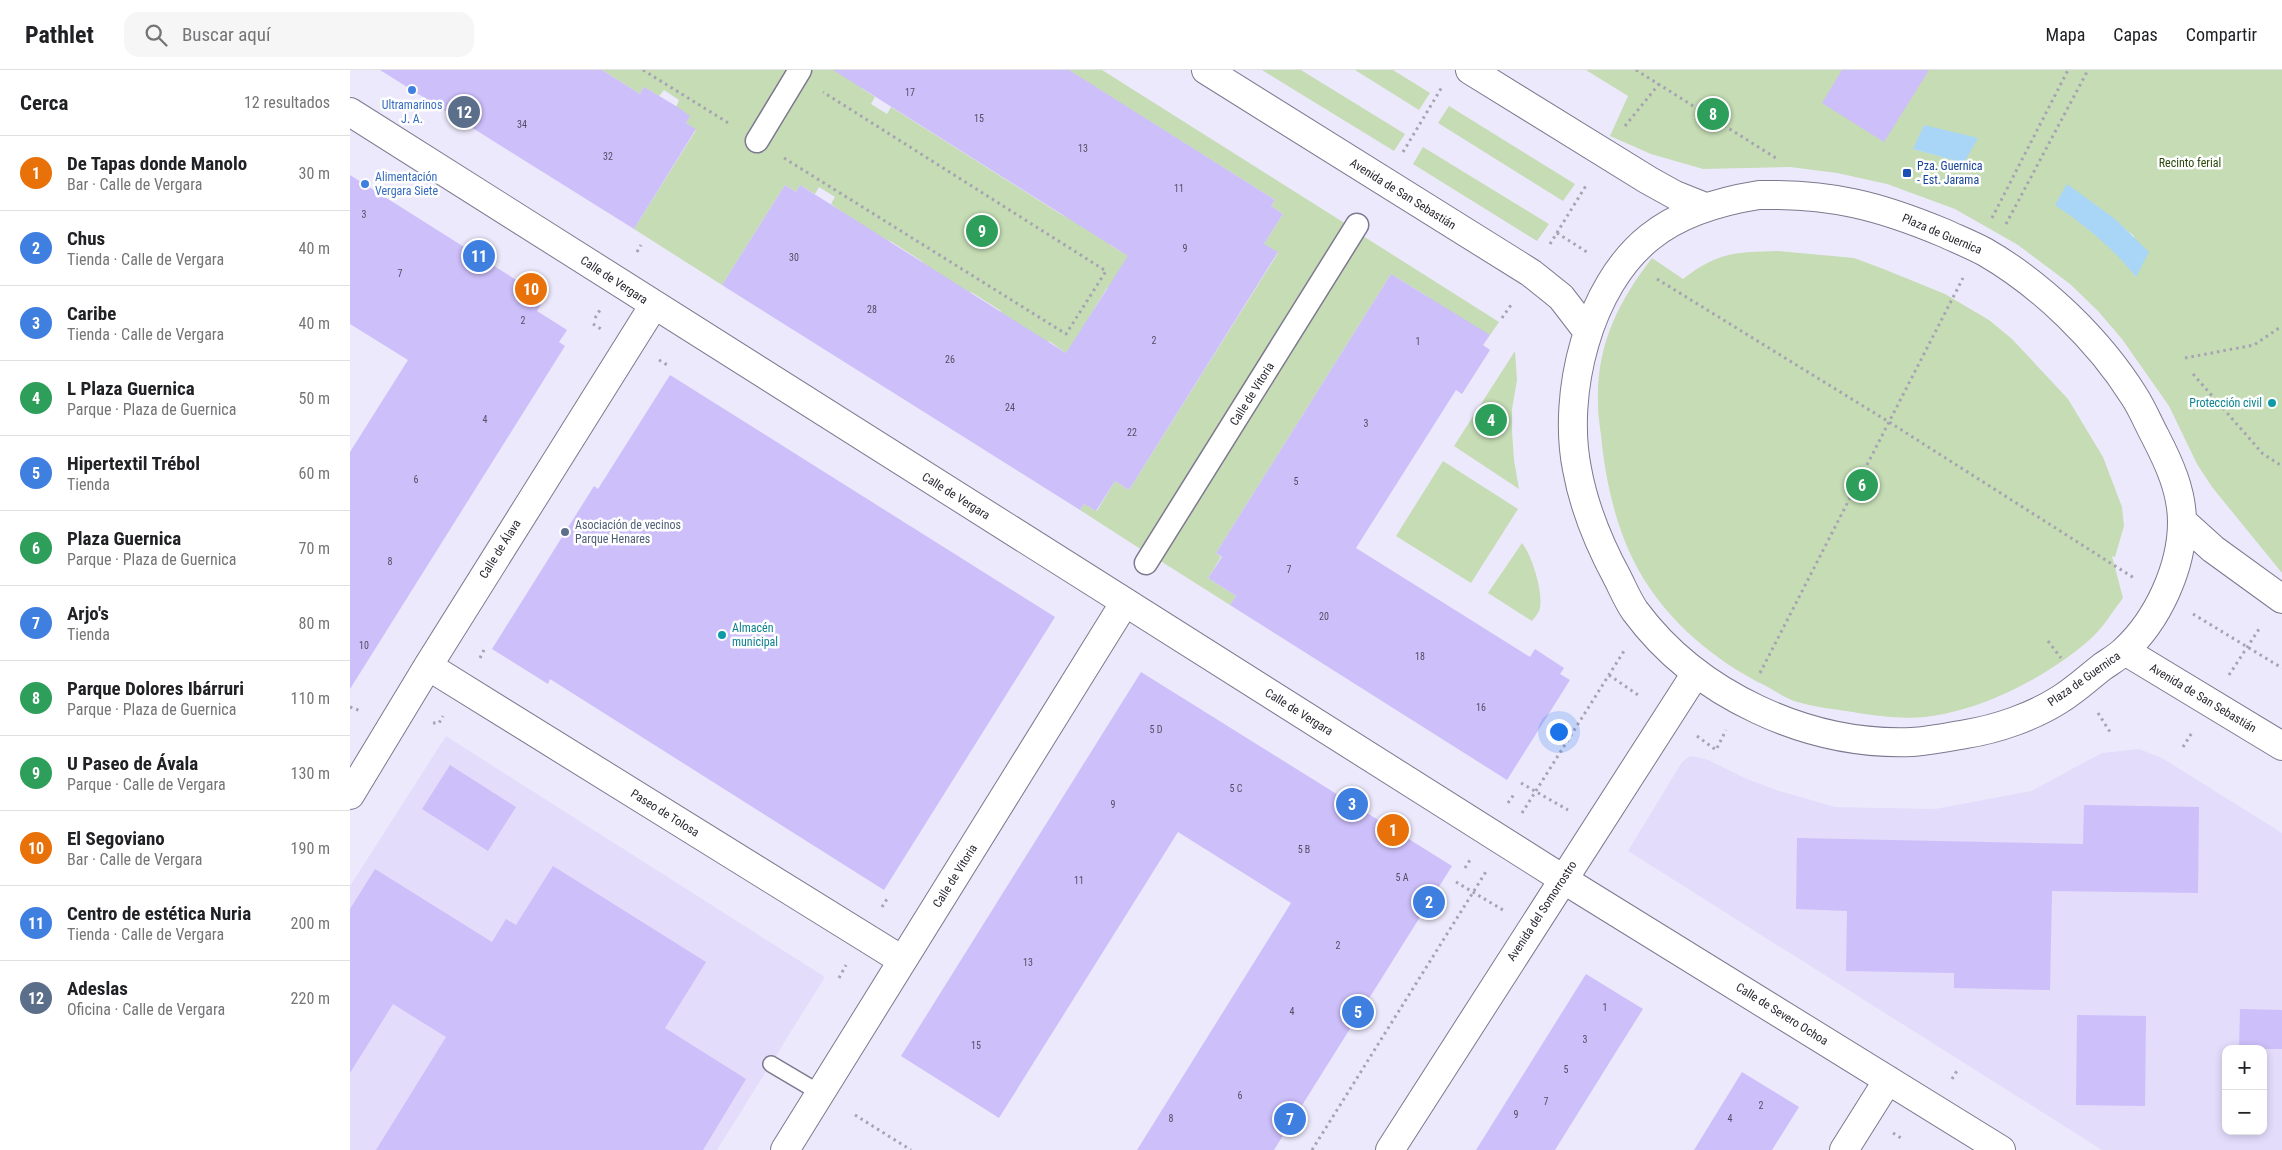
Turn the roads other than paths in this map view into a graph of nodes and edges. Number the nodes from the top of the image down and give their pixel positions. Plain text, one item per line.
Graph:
1 (1206, 70) edge
2 (799, 73) edge
3 (1459, 74) edge
4 (350, 112) edge
5 (757, 141) road end
6 (1705, 207) junction
7 (1357, 225) dead end
8 (654, 305) junction
9 (1588, 332) junction
10 (2182, 521) junction
11 (1146, 563) dead end
12 (2280, 598) edge
13 (1125, 602) junction
14 (2125, 651) junction
15 (428, 666) junction
16 (1696, 673) junction
17 (2282, 746) edge
18 (350, 795) edge
19 (1563, 879) junction
20 (902, 960) junction
21 (771, 1064) dead end
22 (1888, 1080) junction
23 (820, 1093) junction
24 (785, 1150) edge
25 (1390, 1150) edge
26 (1844, 1150) edge
27 (2002, 1150) edge

1 - 9 street, Avenida de San Sebastián
2 - 5 street
3 - 6 street
4 - 8 street, Calle de Vergara
6 - 9 street, Plaza de Guernica
6 - 10 street, Plaza de Guernica
7 - 11 street, Calle de Vitoria
8 - 13 street, Calle de Vergara
8 - 15 street, Calle de Álava
9 - 16 street, Plaza de Guernica
10 - 12 street
10 - 14 street, Plaza de Guernica
13 - 19 street, Calle de Vergara
13 - 20 street, Calle de Vitoria
14 - 16 street, Plaza de Guernica
14 - 17 street, Avenida de San Sebastián
15 - 18 street, Calle de Álava
15 - 20 street, Paseo de Tolosa
16 - 19 street, Avenida del Somorrostro
19 - 22 street, Calle de Severo Ochoa
19 - 25 street, Avenida del Somorrostro
20 - 23 street, Calle de Vitoria
21 - 23 lane
22 - 26 street
22 - 27 street, Calle de Severo Ochoa
23 - 24 street, Calle de Vitoria

